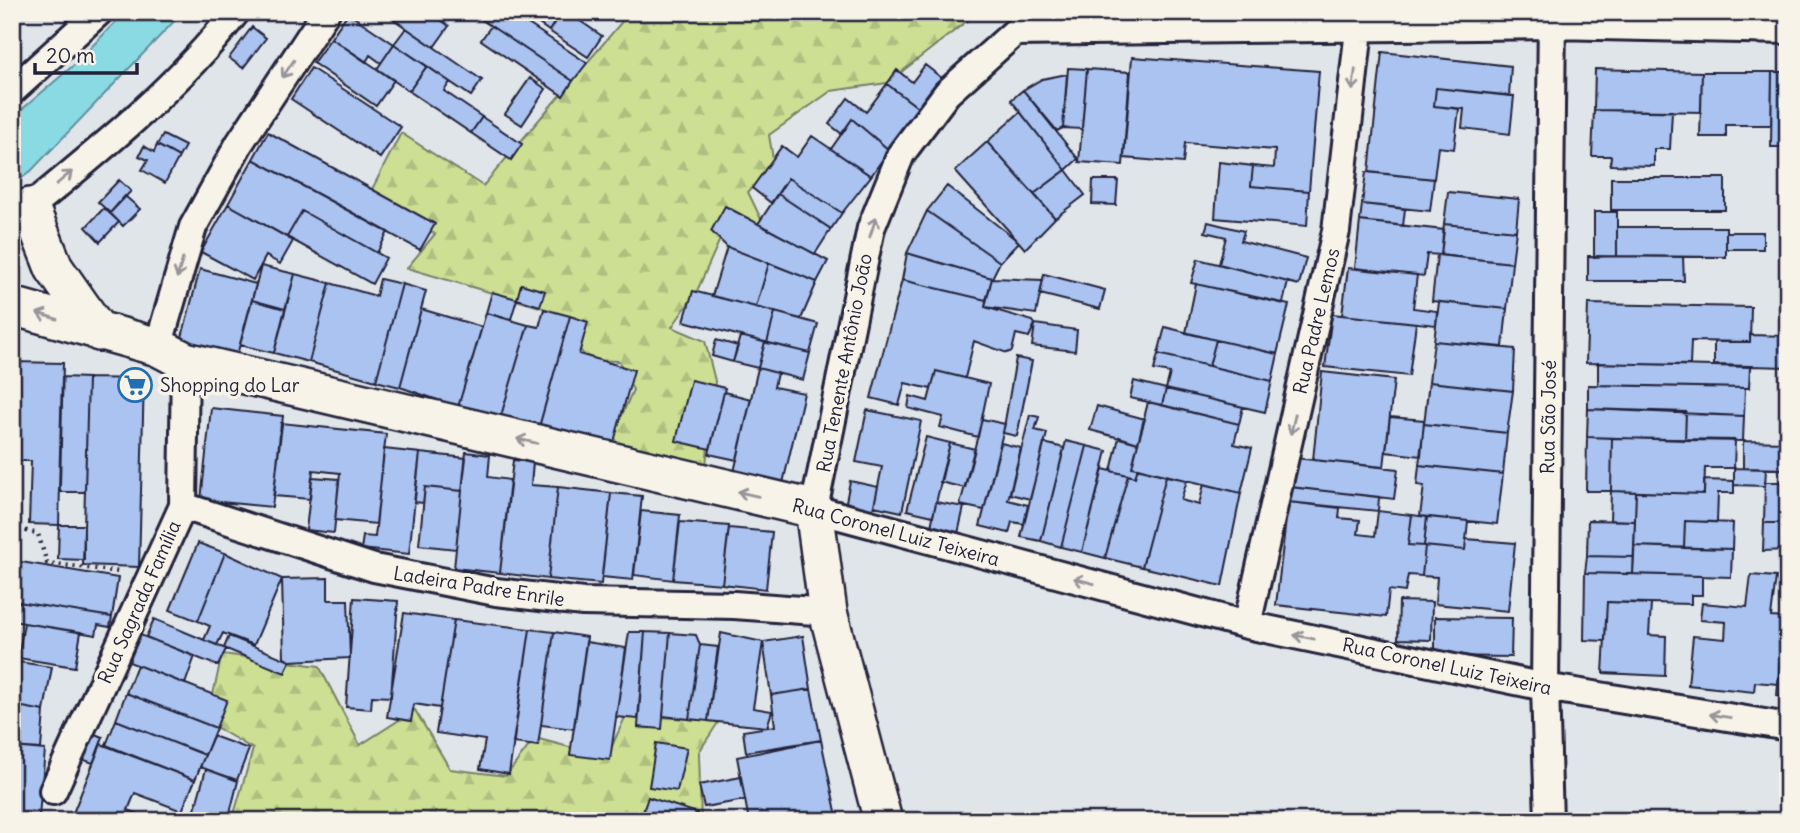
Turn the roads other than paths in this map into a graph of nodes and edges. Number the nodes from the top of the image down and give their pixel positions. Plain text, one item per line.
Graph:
1 (99, 12) edge
2 (236, 12) edge
3 (326, 12) edge
4 (1552, 19) edge
5 (1361, 20) edge
6 (1014, 22) edge
7 (1788, 30) edge
8 (12, 91) edge
9 (21, 214) edge
10 (12, 306) edge
11 (99, 332) junction
12 (171, 354) junction
13 (183, 506) junction
14 (814, 509) junction
15 (828, 612) junction
16 (1247, 625) junction
17 (1545, 687) junction
18 (1788, 727) edge
19 (53, 791) dead end
20 (883, 821) edge
21 (1549, 821) edge

1 - 8 street
9 -> 2 street
3 -> 12 street, Rua Sagrada Família
4 - 5 street
4 - 7 street
4 - 17 street, Rua São José
5 - 6 street
5 -> 16 street, Rua Padre Lemos
14 -> 6 street, Rua Tenente Antônio João
9 - 11 main road
11 -> 10 main road, Rua Coronel Luiz Teixeira
11 - 12 main road, Rua Coronel Luiz Teixeira
12 - 13 street, Rua Sagrada Família
14 -> 12 main road, Rua Coronel Luiz Teixeira
13 - 15 street, Ladeira Padre Enrile
13 - 19 street, Rua Sagrada Família
14 - 15 main road, Rua Tenente Antônio João
16 -> 14 street, Rua Coronel Luiz Teixeira
15 - 20 main road, Rua Tenente Antônio João
17 -> 16 street, Rua Coronel Luiz Teixeira
18 -> 17 street, Rua Coronel Luiz Teixeira
17 - 21 street, Rua São José

